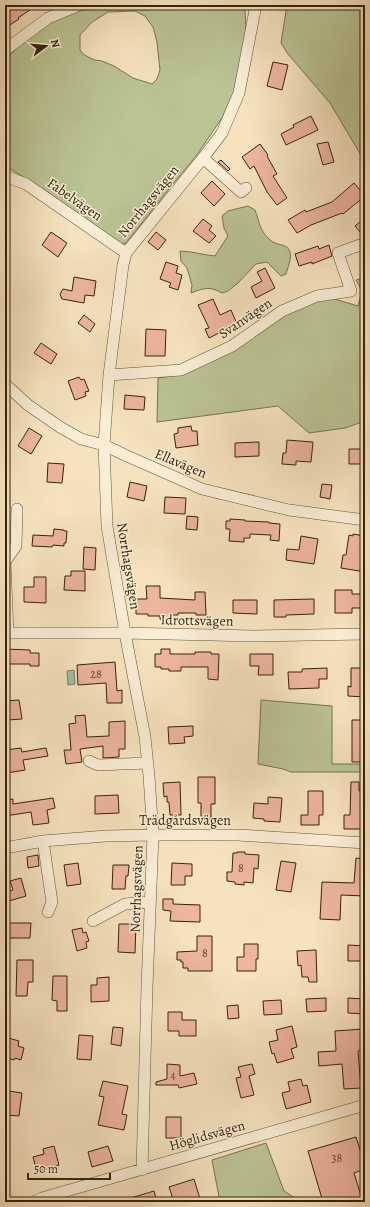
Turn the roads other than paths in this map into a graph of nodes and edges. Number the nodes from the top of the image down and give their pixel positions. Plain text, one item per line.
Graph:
1 (80, 5) edge
2 (256, 5) edge
3 (5, 50) edge
4 (203, 158) junction
5 (5, 176) edge
6 (246, 188) dead end
7 (360, 245) dead end
8 (126, 253) junction
9 (109, 374) junction
10 (5, 384) edge
11 (104, 445) junction
12 (16, 509) dead end
13 (365, 520) edge
14 (6, 633) edge
15 (124, 633) junction
16 (365, 634) edge
17 (89, 761) dead end
18 (148, 762) junction
19 (152, 835) junction
20 (43, 841) junction
21 (365, 843) edge
22 (5, 848) edge
23 (150, 902) junction
24 (48, 912) dead end
25 (93, 921) dead end
26 (365, 1105) edge
27 (142, 1170) junction
28 (34, 1202) edge

1 - 3 street
2 - 4 street, Norrhagsvägen
4 - 6 street
4 - 8 street, Norrhagsvägen
5 - 8 street, Fabelvägen
7 - 9 street, Svanvägen
8 - 9 street, Norrhagsvägen
9 - 11 street, Norrhagsvägen
10 - 11 street, Ellavägen
11 - 13 street, Ellavägen
11 - 15 street, Norrhagsvägen
12 - 14 street
14 - 15 street, Idrottsvägen
15 - 16 street, Idrottsvägen
15 - 18 street, Norrhagsvägen
17 - 18 street
18 - 19 street, Norrhagsvägen
19 - 20 street, Trädgårdsvägen
19 - 21 street, Trädgårdsvägen
19 - 23 street, Norrhagsvägen
20 - 22 street, Trädgårdsvägen
20 - 24 street
23 - 25 street
23 - 27 street, Norrhagsvägen
26 - 27 street, Höglidsvägen
27 - 28 street, Höglidsvägen

